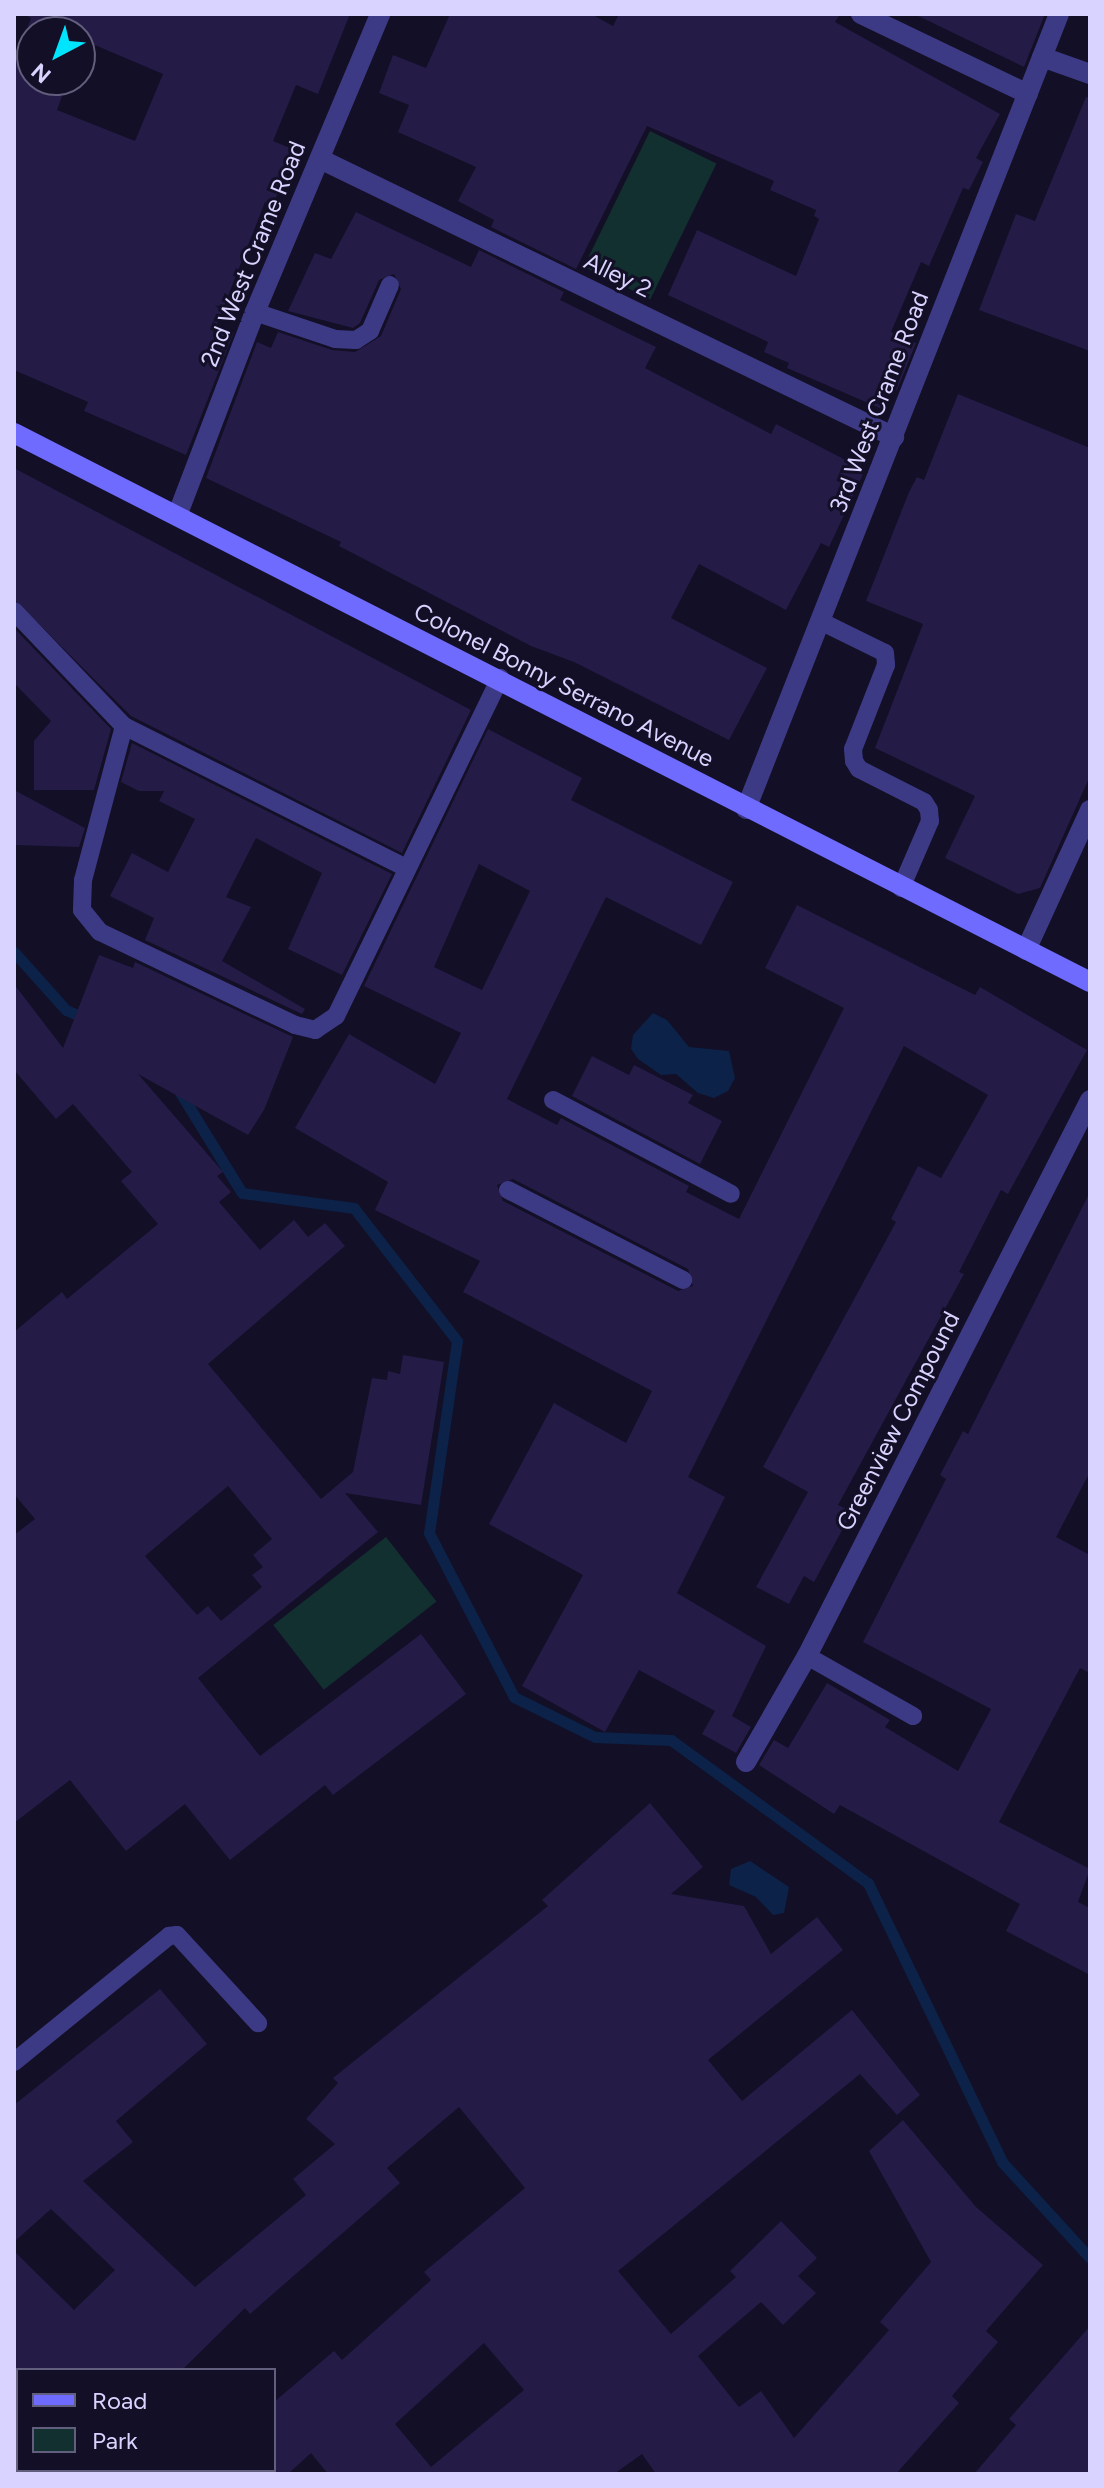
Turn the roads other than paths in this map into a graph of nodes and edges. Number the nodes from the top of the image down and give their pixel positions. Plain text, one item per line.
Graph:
1 (380, 14) edge
2 (861, 14) edge
3 (1059, 14) edge
4 (1042, 57) junction
5 (1090, 74) edge
6 (1028, 94) junction
7 (320, 159) junction
8 (390, 285) dead end
9 (255, 312) junction
10 (14, 433) edge
11 (894, 437) junction
12 (177, 516) junction
13 (14, 611) edge
14 (820, 621) junction
15 (500, 678) junction
16 (124, 726) junction
17 (746, 809) junction
18 (1090, 810) edge
19 (406, 868) junction
20 (901, 888) junction
21 (1026, 950) junction
22 (1090, 982) edge
23 (553, 1100) dead end
24 (1090, 1100) edge
25 (508, 1190) dead end
26 (731, 1194) dead end
27 (683, 1280) dead end
28 (807, 1656) junction
29 (913, 1716) dead end
30 (746, 1762) dead end
31 (258, 2023) dead end
32 (14, 2062) edge

1 - 7 street, 2nd West Crame Road
2 - 6 street
3 - 4 street, 3rd West Crame Road
4 - 5 street
4 - 6 street, 3rd West Crame Road
6 - 11 street, 3rd West Crame Road
7 - 9 street, 2nd West Crame Road
7 - 11 street, Alley 2
8 - 9 lane
9 - 12 street, 2nd West Crame Road
10 - 12 main road, Colonel Bonny Serrano Avenue
11 - 14 street, 3rd West Crame Road
12 - 15 main road, Colonel Bonny Serrano Avenue
13 - 16 lane
14 - 17 street, 3rd West Crame Road
14 - 20 lane
15 - 17 main road, Colonel Bonny Serrano Avenue
15 - 19 lane
16 - 19 lane
16 - 19 lane
17 - 20 main road, Colonel Bonny Serrano Avenue
18 - 21 street
20 - 21 main road, Colonel Bonny Serrano Avenue
21 - 22 main road, Colonel Bonny Serrano Avenue
23 - 26 lane
24 - 28 street, Greenview Compound
25 - 27 lane
28 - 29 lane
28 - 30 street, Greenview Compound
31 - 32 lane

